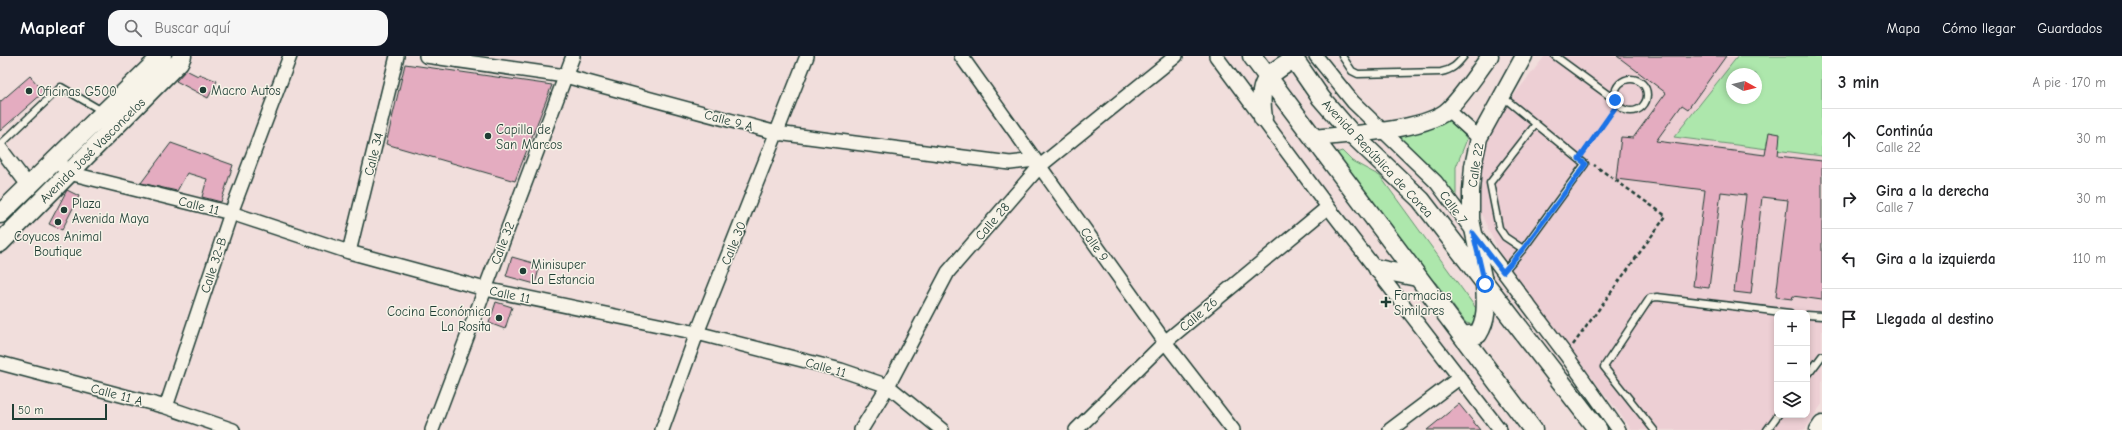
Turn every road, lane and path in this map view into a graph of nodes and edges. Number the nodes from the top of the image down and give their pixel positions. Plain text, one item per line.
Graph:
1 (162, 56) edge
2 (182, 56) edge
3 (290, 56) edge
4 (397, 56) edge
5 (426, 56) edge
6 (573, 56) edge
7 (807, 56) edge
8 (961, 56) edge
9 (1176, 56) edge
10 (1216, 56) edge
11 (1252, 56) edge
12 (1316, 56) edge
13 (1342, 56) edge
14 (1464, 56) edge
15 (1490, 56) edge
16 (1524, 56) edge
17 (1555, 56) edge
18 (1293, 57) edge
19 (565, 76) junction
20 (1268, 77) junction
21 (1502, 96) junction
22 (1616, 102) junction
23 (1448, 110) junction
24 (105, 113) junction
25 (1263, 118) junction
26 (1536, 124) junction
27 (1382, 130) junction
28 (777, 133) junction
29 (1352, 134) junction
30 (1315, 138) junction
31 (1479, 138) junction
32 (0, 146) edge
33 (1580, 157) junction
34 (56, 160) junction
35 (1038, 163) junction
36 (69, 173) junction
37 (28, 185) junction
38 (1328, 207) junction
39 (230, 212) junction
40 (0, 214) edge
41 (1473, 233) junction
42 (0, 243) edge
43 (1523, 249) junction
44 (349, 252) junction
45 (1378, 269) junction
46 (1503, 272) junction
47 (1417, 277) junction
48 (1485, 284) junction
49 (485, 289) junction
50 (1774, 311) edge
51 (1810, 315) edge
52 (1822, 316) edge
53 (697, 333) junction
54 (1462, 336) junction
55 (1165, 342) junction
56 (1566, 355) junction
57 (1822, 356) edge
58 (0, 362) edge
59 (1810, 372) edge
60 (1459, 378) junction
61 (888, 386) junction
62 (166, 408) junction
63 (1776, 418) edge
64 (1822, 424) edge
65 (233, 430) edge
66 (432, 430) edge
67 (662, 430) edge
68 (861, 430) edge
69 (942, 430) edge
70 (1076, 430) edge
71 (1233, 430) edge
72 (1390, 430) edge
73 (1500, 430) edge
74 (1533, 430) edge
75 (1598, 430) edge
76 (1619, 430) edge
77 (1654, 430) edge
78 (1767, 430) edge
79 (1818, 430) edge

1 - 24 main road, Avenida José Vasconcelos
2 - 36 main road, Avenida José Vasconcelos
3 - 39 street, Calle 32-B
4 - 44 street, Calle 34
5 - 19 street, Calle 9 A
6 - 19 street, Calle 32
7 - 28 street, Calle 30
8 - 35 street, Calle 9
9 - 35 street, Calle 28
10 - 25 street
11 - 20 main road
12 - 27 street, Calle 7
13 - 14 lane
15 - 23 street
16 - 21 street, Calle 22
17 - 22 lane
18 - 20 main road
18 - 29 main road, Avenida República de Corea
19 - 28 street, Calle 9 A
19 - 49 street, Calle 32
20 - 25 main road
20 - 30 main road
21 - 26 lane
21 - 31 street, Calle 22
22 - 22 lane
22 - 33 path
23 - 27 street
23 - 31 street
24 - 32 lane
24 - 34 main road, Avenida José Vasconcelos
25 - 38 street
26 - 33 lane
26 - 43 lane
27 - 29 street
27 - 41 street, Calle 7
28 - 35 street, Calle 9 A
28 - 53 street, Calle 30
29 - 30 street
29 - 48 main road, Avenida República de Corea
30 - 47 main road
31 - 41 street, Calle 22
32 - 37 street
33 - 43 lane
33 - 56 path
34 - 36 street
34 - 37 main road, Avenida José Vasconcelos
35 - 55 street, Calle 9
35 - 61 street, Calle 28
36 - 39 street, Calle 11
36 - 42 main road, Avenida José Vasconcelos
37 - 40 main road, Avenida José Vasconcelos
38 - 45 street
38 - 55 street, Calle 26
39 - 44 street, Calle 11
39 - 62 street, Calle 32-B
41 - 46 street, Calle 7
41 - 48 street, Calle 22
43 - 46 lane
44 - 49 street, Calle 11
45 - 47 main road
45 - 60 street
46 - 56 street, Calle 7
47 - 54 main road
48 - 54 main road
48 - 75 main road, Avenida República de Corea
49 - 53 street, Calle 11
49 - 66 street, Calle 32
50 - 77 lane
51 - 52 lane
53 - 61 street, Calle 11
53 - 67 street, Calle 30
54 - 74 main road
55 - 70 street, Calle 26
55 - 71 street, Calle 9
56 - 76 street, Calle 7
57 - 59 lane
58 - 62 street, Calle 11 A
60 - 72 street
60 - 73 street
61 - 68 street, Calle 28
61 - 69 street, Calle 11
62 - 65 street, Calle 11 A
63 - 78 lane
64 - 79 street

